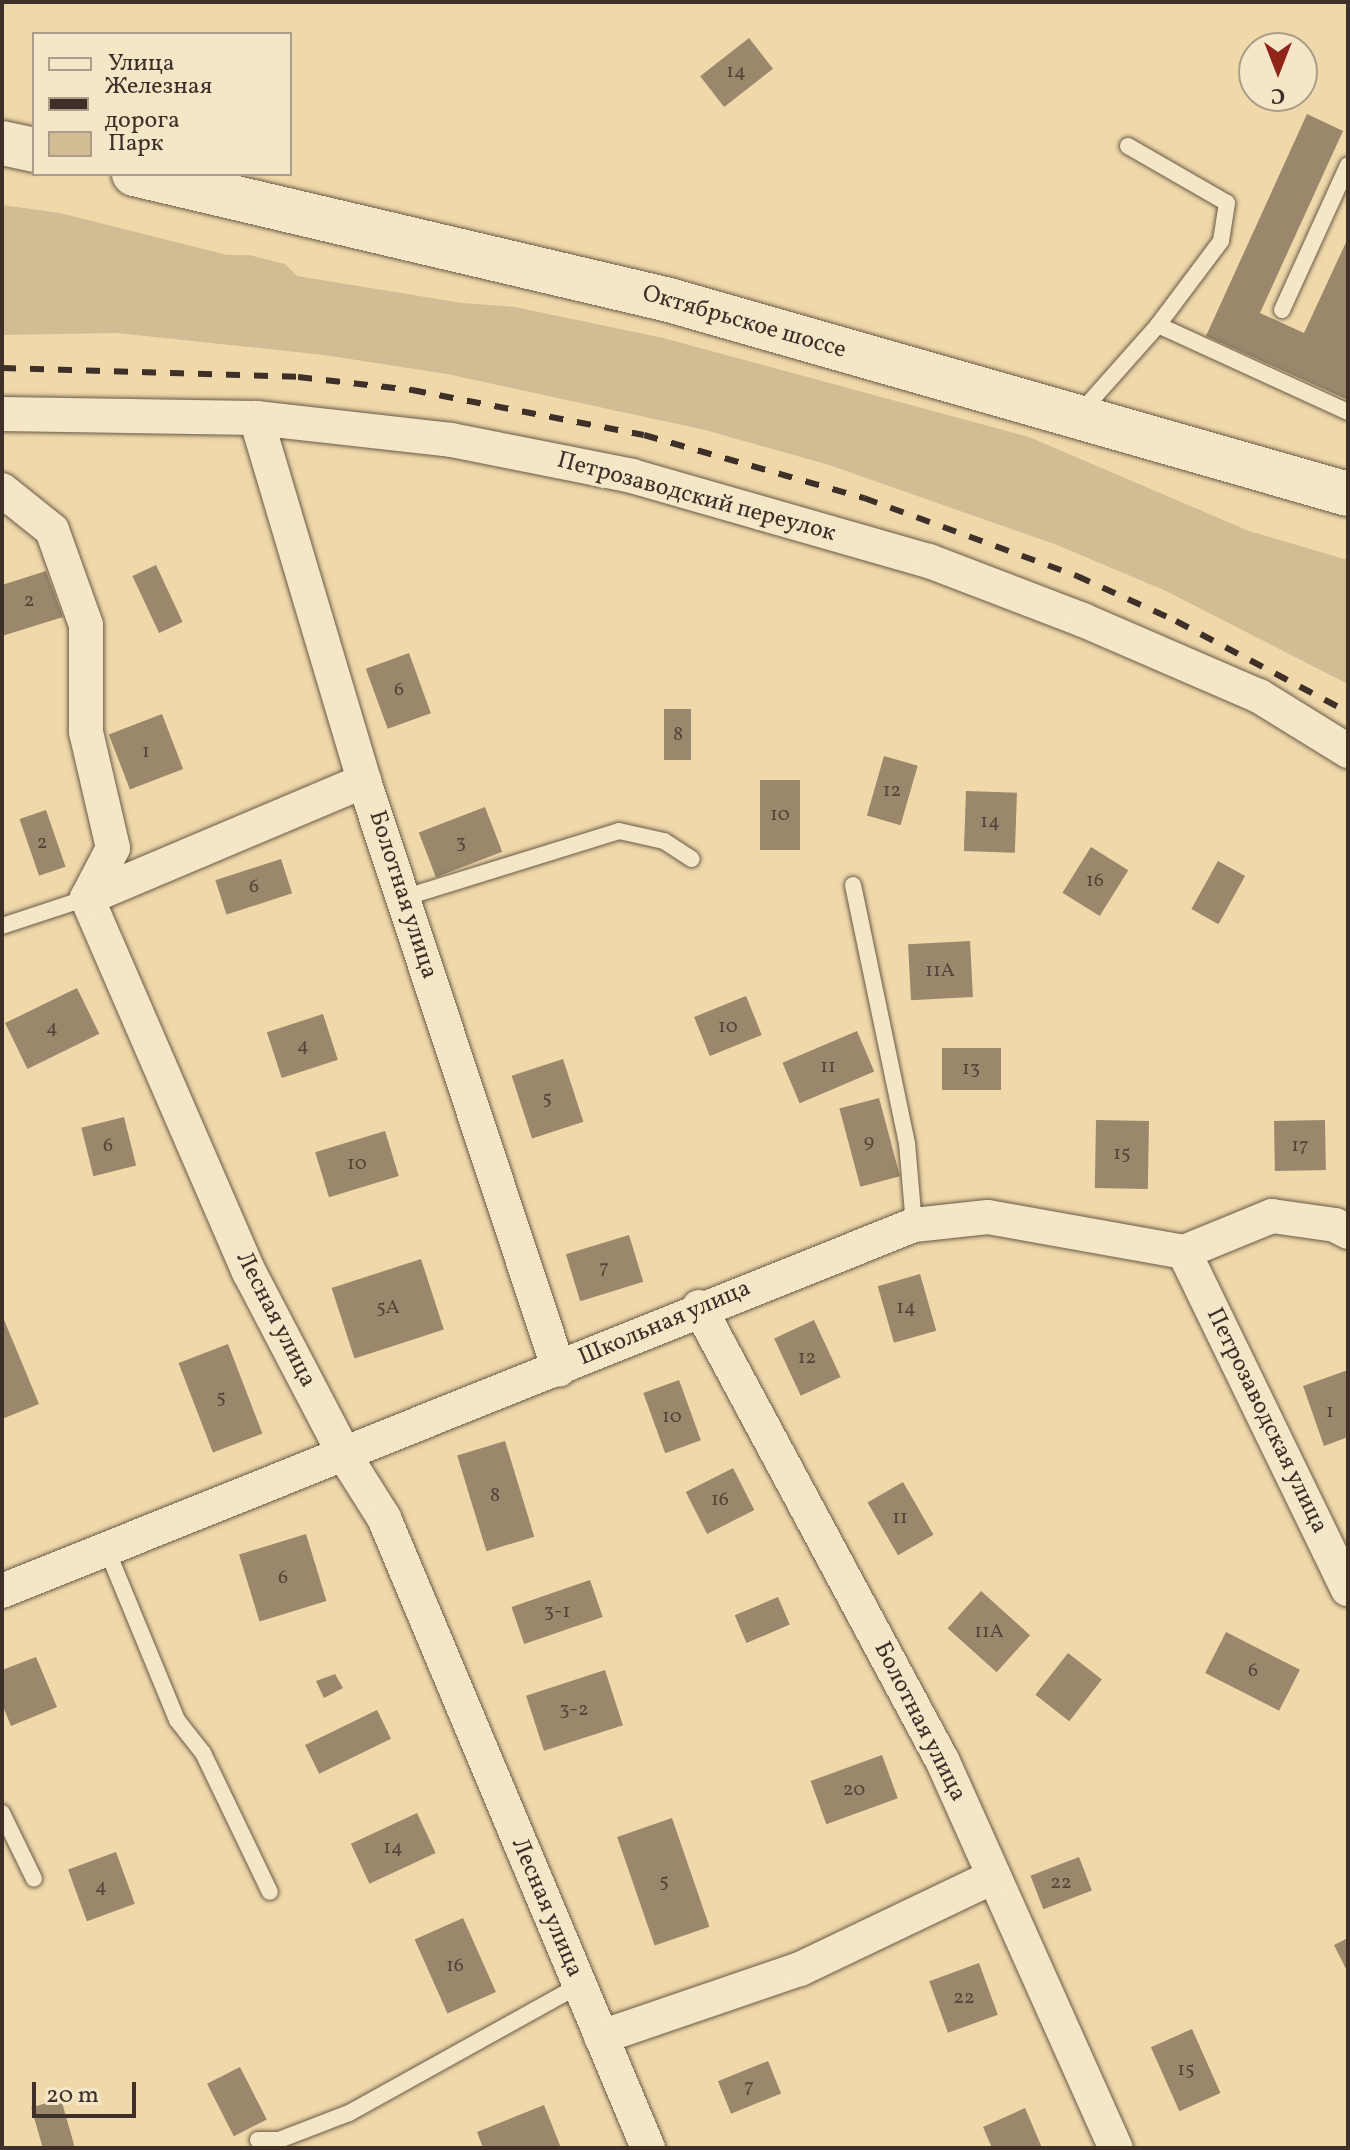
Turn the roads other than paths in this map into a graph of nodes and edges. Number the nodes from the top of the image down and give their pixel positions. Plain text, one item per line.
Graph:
1 (2, 143) edge
2 (1128, 146) dead end
3 (32, 150) edge
4 (1348, 165) edge
5 (142, 176) edge
6 (1282, 310) dead end
7 (1158, 325) junction
8 (1348, 412) edge
9 (2, 414) edge
10 (1076, 417) junction
11 (256, 418) junction
12 (2, 490) edge
13 (1348, 494) edge
14 (1348, 751) edge
15 (364, 781) junction
16 (692, 859) dead end
17 (853, 885) dead end
18 (87, 898) junction
19 (403, 898) junction
20 (2, 926) edge
21 (914, 1225) junction
22 (1348, 1232) edge
23 (1184, 1252) junction
24 (699, 1307) junction
25 (559, 1370) junction
26 (345, 1456) junction
27 (107, 1550) junction
28 (1348, 1589) edge
29 (2, 1591) edge
30 (2, 1813) edge
31 (991, 1878) junction
32 (34, 1879) dead end
33 (270, 1892) dead end
34 (578, 1986) junction
35 (601, 2037) junction
36 (258, 2140) dead end
37 (648, 2148) edge
38 (1116, 2148) edge

1 - 3 main road
2 - 7 lane
4 - 6 lane
5 - 10 main road, Октябрьское шоссе
7 - 8 lane
7 - 10 lane
9 - 11 street, Петрозаводский переулок
10 - 13 main road, Октябрьское шоссе
11 - 14 street, Петрозаводский переулок
11 - 15 street, Болотная улица
12 - 18 street
15 - 18 street
15 - 19 street, Болотная улица
16 - 19 lane
17 - 21 lane
18 - 20 lane
18 - 26 street, Лесная улица
19 - 25 street, Болотная улица
21 - 23 street, Школьная улица
21 - 24 street, Школьная улица
22 - 23 street
23 - 28 street, Петрозаводская улица
24 - 25 street, Школьная улица
24 - 31 street, Болотная улица
25 - 26 street, Школьная улица
26 - 27 street, Школьная улица
26 - 34 street, Лесная улица
27 - 29 street, Школьная улица
27 - 33 lane
30 - 32 lane
31 - 35 street
31 - 38 street, Болотная улица
34 - 35 street, Лесная улица
34 - 36 lane
35 - 37 street, Лесная улица

